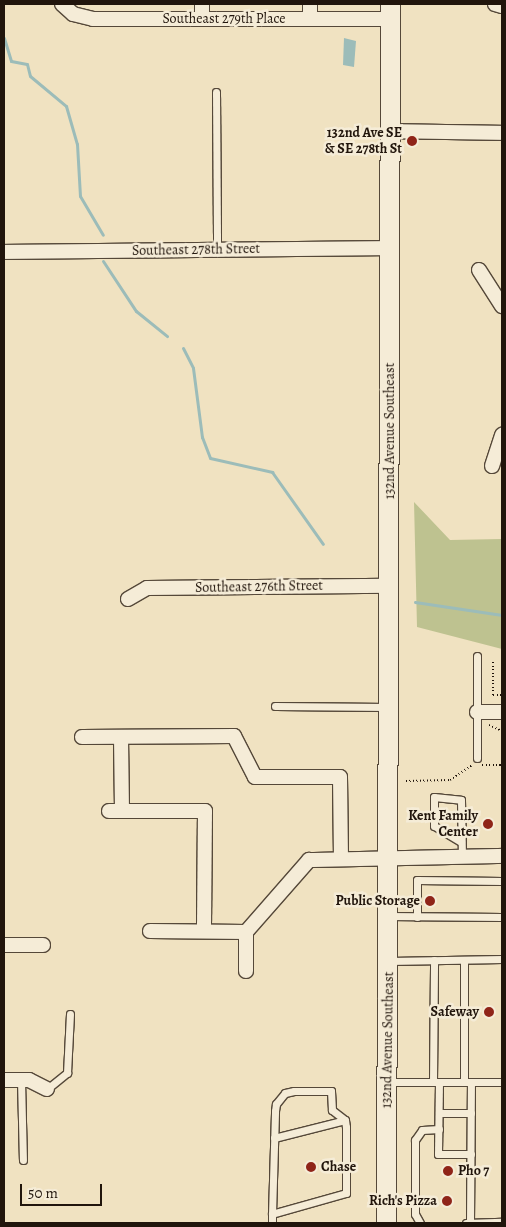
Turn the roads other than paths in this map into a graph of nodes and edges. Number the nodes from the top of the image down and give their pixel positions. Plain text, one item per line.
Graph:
1 (62, 4) edge
2 (202, 4) edge
3 (310, 4) edge
4 (495, 4) edge
5 (502, 6) edge
6 (390, 12) edge
7 (202, 19) junction
8 (310, 19) junction
9 (216, 92) dead end
10 (390, 131) junction
11 (502, 133) edge
12 (389, 248) junction
13 (218, 250) junction
14 (4, 252) edge
15 (479, 270) dead end
16 (502, 306) edge
17 (502, 435) edge
18 (492, 466) dead end
19 (392, 586) junction
20 (128, 598) dead end
21 (476, 656) dead end
22 (275, 706) dead end
23 (390, 707) junction
24 (477, 712) junction
25 (502, 712) edge
26 (82, 737) dead end
27 (121, 738) junction
28 (477, 758) dead end
29 (461, 842) junction
30 (502, 856) edge
31 (462, 857) junction
32 (387, 858) junction
33 (341, 859) junction
34 (502, 881) edge
35 (388, 916) junction
36 (417, 917) junction
37 (502, 917) edge
38 (150, 931) dead end
39 (204, 931) junction
40 (246, 932) junction
41 (4, 945) edge
42 (43, 945) dead end
43 (502, 959) edge
44 (434, 960) junction
45 (464, 960) junction
46 (389, 961) junction
47 (246, 970) dead end
48 (70, 1014) dead end
49 (4, 1080) edge
50 (21, 1080) junction
51 (388, 1082) junction
52 (436, 1082) junction
53 (467, 1082) junction
54 (502, 1082) edge
55 (47, 1089) joint
56 (439, 1113) junction
57 (471, 1113) junction
58 (345, 1120) junction
59 (438, 1129) junction
60 (274, 1138) junction
61 (470, 1154) junction
62 (23, 1160) dead end
63 (272, 1214) junction
64 (468, 1222) edge
65 (502, 1222) edge
66 (272, 1223) edge
67 (386, 1223) edge
68 (420, 1223) edge

1 - 7 street, Southeast 279th Place
2 - 7 street
3 - 8 street
4 - 5 street
6 - 8 street, Southeast 279th Place
6 - 10 main road, 132nd Avenue Southeast
7 - 8 street, Southeast 279th Place
9 - 13 lane
10 - 11 street
10 - 12 main road, 132nd Avenue Southeast
12 - 13 street, Southeast 278th Street
12 - 19 main road, 132nd Avenue Southeast
13 - 14 street, Southeast 278th Street
15 - 16 street
17 - 18 street
19 - 20 street, Southeast 276th Street
19 - 23 main road, 132nd Avenue Southeast
21 - 24 lane
22 - 23 lane
23 - 32 main road, 132nd Avenue Southeast
24 - 25 street
24 - 28 lane
26 - 27 street
27 - 33 street
27 - 39 street
29 - 29 lane
29 - 31 lane
30 - 31 street
31 - 32 street
32 - 33 street
32 - 35 main road, 132nd Avenue Southeast
33 - 40 street
34 - 36 lane
35 - 36 lane
35 - 46 main road, 132nd Avenue Southeast
36 - 37 lane
38 - 39 street
39 - 40 street
40 - 47 street
41 - 42 street
43 - 45 lane
44 - 45 lane
44 - 46 lane
44 - 52 lane
45 - 53 lane
46 - 51 main road, 132nd Avenue Southeast
48 - 55 lane
49 - 50 street
50 - 55 street
50 - 62 lane
51 - 52 lane
51 - 67 main road, 132nd Avenue Southeast
52 - 53 lane
52 - 56 lane
53 - 54 lane
53 - 57 lane
56 - 57 lane
56 - 59 lane
57 - 61 lane
58 - 60 lane
58 - 60 lane
58 - 63 lane
59 - 61 lane
59 - 68 lane
60 - 63 lane
61 - 64 lane
63 - 66 lane
64 - 65 lane

